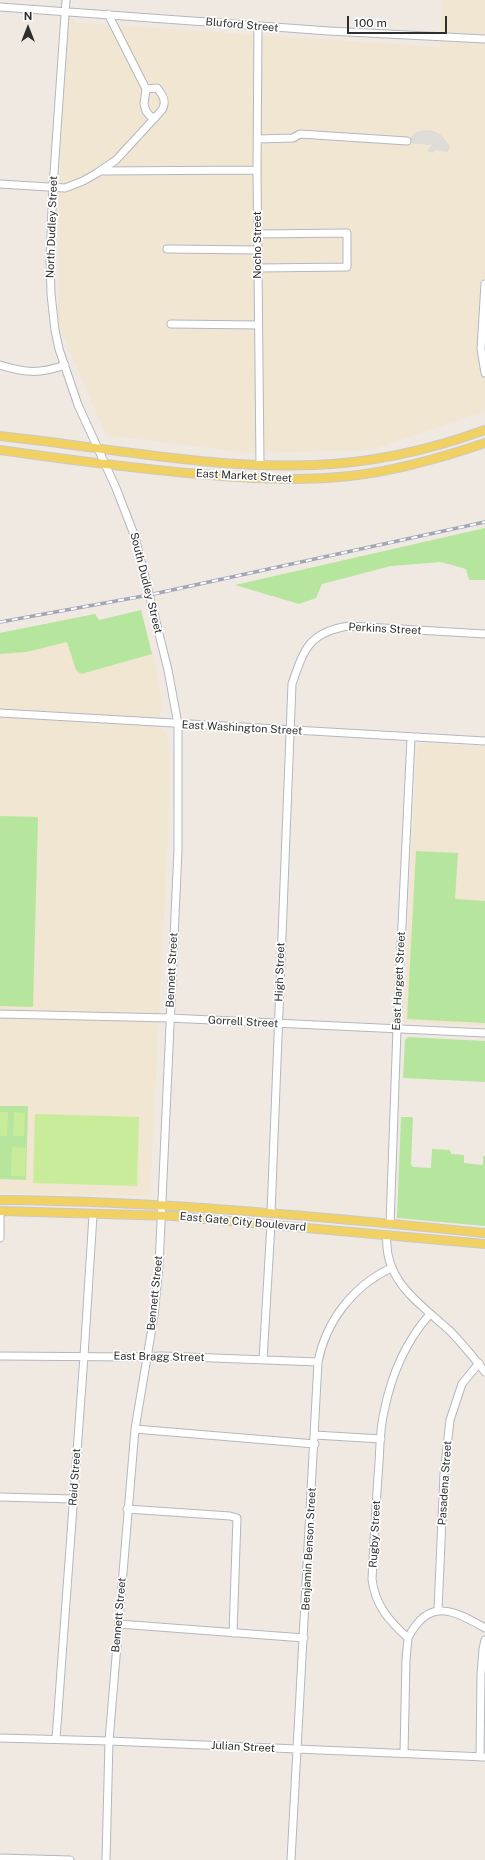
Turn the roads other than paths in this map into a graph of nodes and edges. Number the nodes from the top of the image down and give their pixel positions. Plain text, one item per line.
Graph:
1 (66, 0) edge
2 (0, 7) edge
3 (65, 11) junction
4 (108, 14) junction
5 (258, 26) junction
6 (485, 39) edge
7 (146, 89) junction
8 (155, 118) junction
9 (257, 138) junction
10 (407, 140) dead end
11 (257, 170) junction
12 (100, 171) junction
13 (0, 184) edge
14 (53, 187) junction
15 (258, 234) junction
16 (167, 249) dead end
17 (258, 250) junction
18 (258, 268) junction
19 (485, 284) edge
20 (172, 324) dead end
21 (258, 324) junction
22 (65, 365) junction
23 (0, 366) edge
24 (485, 372) edge
25 (485, 430) edge
26 (0, 436) edge
27 (485, 442) edge
28 (96, 448) junction
29 (0, 450) edge
30 (104, 463) junction
31 (260, 464) junction
32 (485, 634) edge
33 (0, 713) edge
34 (178, 724) junction
35 (290, 731) junction
36 (412, 738) junction
37 (485, 741) edge
38 (0, 1014) edge
39 (169, 1018) junction
40 (278, 1024) junction
41 (397, 1029) junction
42 (485, 1033) edge
43 (0, 1200) edge
44 (162, 1204) junction
45 (0, 1211) edge
46 (271, 1213) junction
47 (92, 1214) junction
48 (161, 1215) junction
49 (271, 1224) junction
50 (390, 1224) junction
51 (485, 1233) edge
52 (387, 1235) junction
53 (0, 1238) edge
54 (485, 1244) edge
55 (391, 1268) junction
56 (430, 1314) junction
57 (0, 1356) edge
58 (84, 1356) junction
59 (147, 1356) junction
60 (263, 1360) junction
61 (318, 1362) junction
62 (479, 1364) junction
63 (485, 1372) edge
64 (134, 1429) junction
65 (315, 1436) junction
66 (381, 1439) junction
67 (314, 1444) junction
68 (0, 1497) edge
69 (73, 1499) junction
70 (128, 1509) junction
71 (438, 1610) junction
72 (118, 1624) junction
73 (485, 1628) edge
74 (232, 1633) junction
75 (304, 1638) junction
76 (408, 1638) junction
77 (485, 1640) edge
78 (0, 1738) edge
79 (56, 1739) junction
80 (109, 1741) junction
81 (297, 1749) junction
82 (404, 1753) junction
83 (483, 1757) edge
84 (0, 1858) edge
85 (70, 1860) edge
86 (106, 1860) edge
87 (291, 1860) edge

1 - 3 street, North Dudley Street
2 - 3 street, Bluford Street
3 - 4 street, Bluford Street
3 - 14 street, North Dudley Street
4 - 5 street, Bluford Street
4 - 7 street
5 - 6 street, Bluford Street
5 - 9 street, Nocho Street
7 - 8 street
7 - 8 street
8 - 12 street
9 - 10 street
9 - 11 street, Nocho Street
11 - 12 street
11 - 15 street, Nocho Street
12 - 14 street
13 - 14 street
14 - 22 street, North Dudley Street
15 - 17 street, Nocho Street
15 - 18 street
16 - 17 street
17 - 18 street, Nocho Street
18 - 21 street, Nocho Street
19 - 24 street
20 - 21 street
21 - 31 street, Nocho Street
22 - 23 street
22 - 28 street, North Dudley Street
25 - 31 main road, East Market Street
26 - 28 main road, East Market Street
27 - 30 main road, East Market Street
28 - 30 street, South Dudley Street
28 - 31 main road, East Market Street
29 - 30 main road, East Market Street
30 - 34 street, South Dudley Street
32 - 35 street, Perkins Street
33 - 34 street, East Washington Street
34 - 35 street, East Washington Street
34 - 39 street, Bennett Street
35 - 36 street, East Washington Street
35 - 40 street, High Street
36 - 37 street, East Washington Street
36 - 41 street, East Hargett Street
38 - 39 street, Gorrell Street
39 - 40 street, Gorrell Street
39 - 44 street, Bennett Street
40 - 41 street, Gorrell Street
40 - 46 street, High Street
41 - 42 street, Gorrell Street
41 - 50 street, East Hargett Street
43 - 44 main road, East Gate City Boulevard
44 - 46 main road, East Gate City Boulevard
44 - 48 street, Bennett Street
45 - 47 main road, East Gate City Boulevard
45 - 53 street
46 - 50 main road, East Gate City Boulevard
47 - 48 main road, East Gate City Boulevard
47 - 58 street, Reid Street
48 - 49 main road, East Gate City Boulevard
48 - 59 street, Bennett Street
49 - 52 main road, East Gate City Boulevard
49 - 60 street
50 - 51 main road, East Gate City Boulevard
52 - 54 main road, East Gate City Boulevard
52 - 55 street
55 - 56 street
55 - 61 street, Benjamin Benson Street
56 - 62 street
56 - 66 street, Rugby Street
57 - 58 street, East Bragg Street
58 - 59 street, East Bragg Street
58 - 69 street, Reid Street
59 - 60 street, East Bragg Street
59 - 64 street, Bennett Street
60 - 61 street, East Bragg Street
61 - 65 street, Benjamin Benson Street
62 - 63 street
62 - 71 street, Pasadena Street
64 - 67 street
64 - 70 street, Bennett Street
65 - 66 street
65 - 67 street, Benjamin Benson Street
66 - 76 street, Rugby Street
67 - 75 street, Benjamin Benson Street
68 - 69 street
69 - 79 street, Reid Street
70 - 72 street, Bennett Street
70 - 74 street
71 - 73 street
71 - 76 street
72 - 74 street
72 - 80 street, Bennett Street
74 - 75 street
75 - 81 street, Benjamin Benson Street
76 - 82 street
77 - 83 street
78 - 79 street, Julian Street
79 - 80 street, Julian Street
80 - 81 street, Julian Street
80 - 86 street, Bennett Street
81 - 82 street, Julian Street
81 - 87 street, Benjamin Benson Street
82 - 83 street, Julian Street
84 - 85 street

